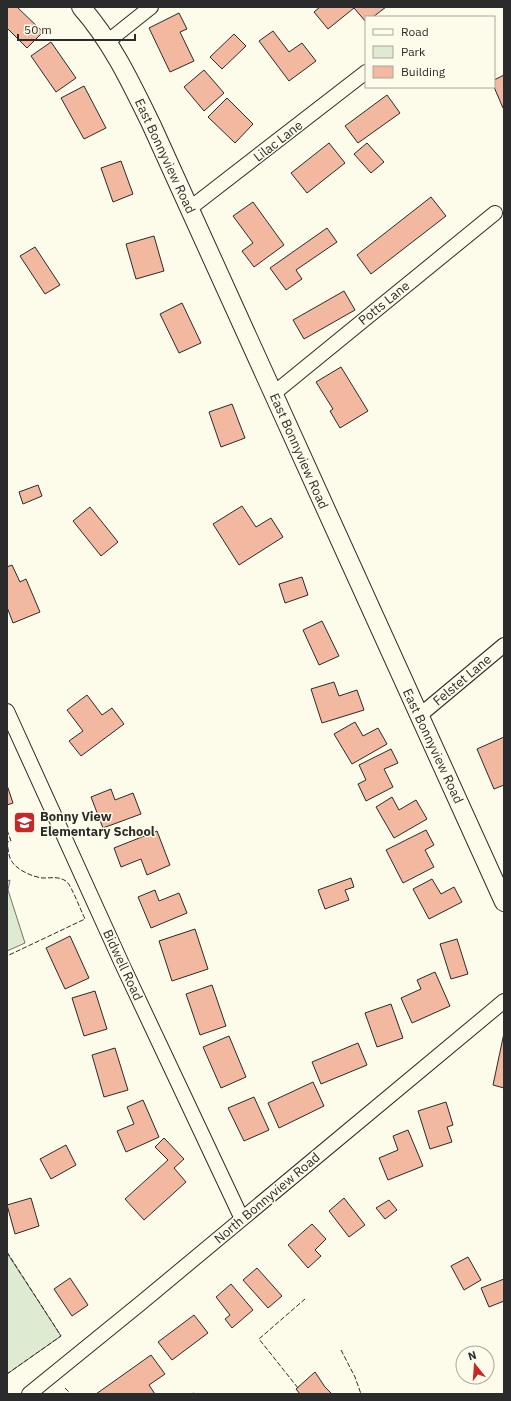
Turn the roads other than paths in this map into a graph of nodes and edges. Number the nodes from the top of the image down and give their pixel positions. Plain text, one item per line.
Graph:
1 (81, 7) edge
2 (151, 7) edge
3 (107, 42) junction
4 (365, 73) edge
5 (189, 209) junction
6 (495, 213) dead end
7 (273, 394) junction
8 (504, 645) edge
9 (7, 711) edge
10 (419, 716) junction
11 (504, 902) edge
12 (504, 1001) edge
13 (242, 1219) junction
14 (29, 1394) edge

1 - 3 street, East Bonnyview Road
2 - 3 street
3 - 5 street, East Bonnyview Road
4 - 5 street, Lilac Lane
5 - 7 street, East Bonnyview Road
6 - 7 street, Potts Lane
7 - 10 street, East Bonnyview Road
8 - 10 street, Felstet Lane
9 - 13 street, Bidwell Road
10 - 11 street, East Bonnyview Road
12 - 13 street, North Bonnyview Road
13 - 14 street, North Bonnyview Road

